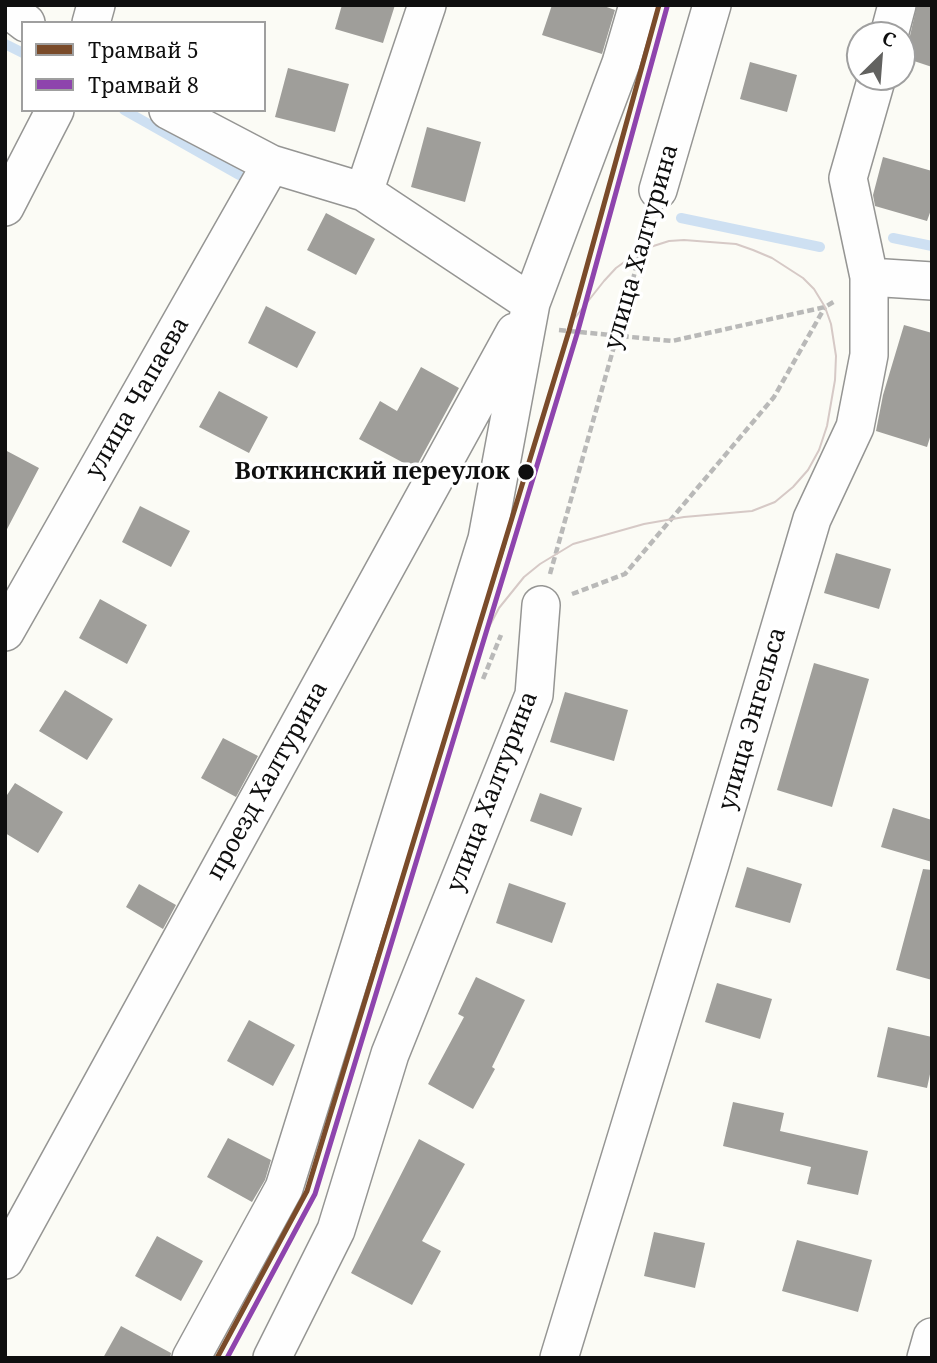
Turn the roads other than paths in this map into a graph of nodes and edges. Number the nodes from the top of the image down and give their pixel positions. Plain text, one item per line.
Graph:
1 (427, 5) edge
2 (638, 5) edge
3 (712, 5) edge
4 (5, 7) edge
5 (23, 21) edge
6 (873, 91) edge
7 (54, 112) edge
8 (172, 112) edge
9 (271, 164) junction
10 (658, 190) road end
11 (364, 192) junction
12 (5, 207) edge
13 (869, 277) junction
14 (932, 281) edge
15 (531, 303) junction
16 (541, 605) road end
17 (5, 632) edge
18 (5, 1260) edge
19 (932, 1337) edge
20 (191, 1358) edge
21 (272, 1358) edge
22 (559, 1358) edge
23 (926, 1358) edge

1 - 11 street
2 - 15 street
3 - 10 street, улица Халтурина
4 - 5 street
6 - 13 street, улица Энгельса
7 - 12 street
8 - 9 street
9 - 11 street
9 - 17 street, улица Чапаева
11 - 15 street
13 - 14 street
13 - 22 street, улица Энгельса
15 - 18 street, проезд Халтурина
15 - 20 street
16 - 21 street, улица Халтурина
19 - 23 street

